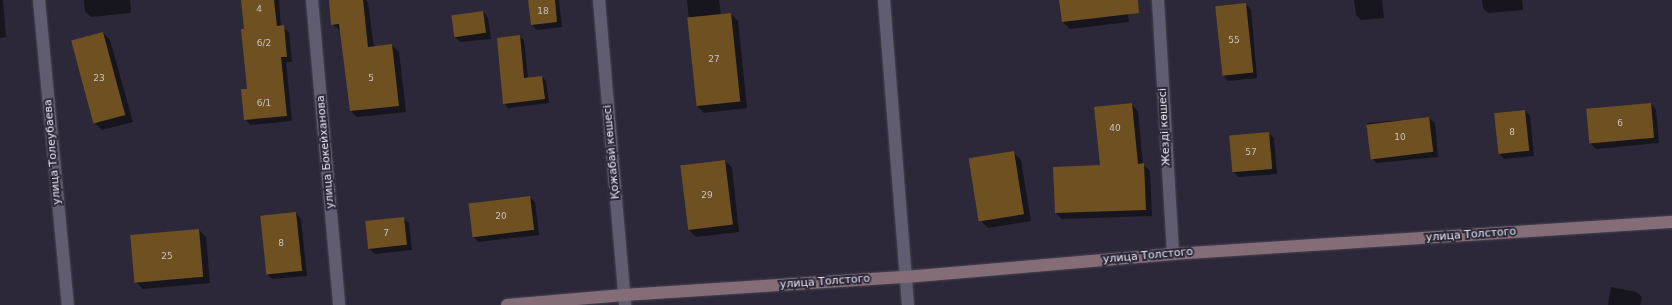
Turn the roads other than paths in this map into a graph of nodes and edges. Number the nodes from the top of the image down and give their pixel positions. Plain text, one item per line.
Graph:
1 (39, 0) edge
2 (312, 0) edge
3 (599, 0) edge
4 (884, 0) edge
5 (1158, 0) edge
6 (1672, 222) edge
7 (1173, 254) junction
8 (906, 277) junction
9 (624, 300) edge
10 (68, 305) edge
11 (339, 305) edge
12 (507, 305) edge
13 (908, 305) edge

1 - 10 street, улица Толеубаева
2 - 11 street, улица Бокейханова
3 - 9 street, Қожабай көшесі
4 - 8 street
5 - 7 street, Жезді көшесі
6 - 7 street, улица Толстого
7 - 8 street, улица Толстого
8 - 9 street, улица Толстого
8 - 13 street
9 - 12 street, улица Толстого

